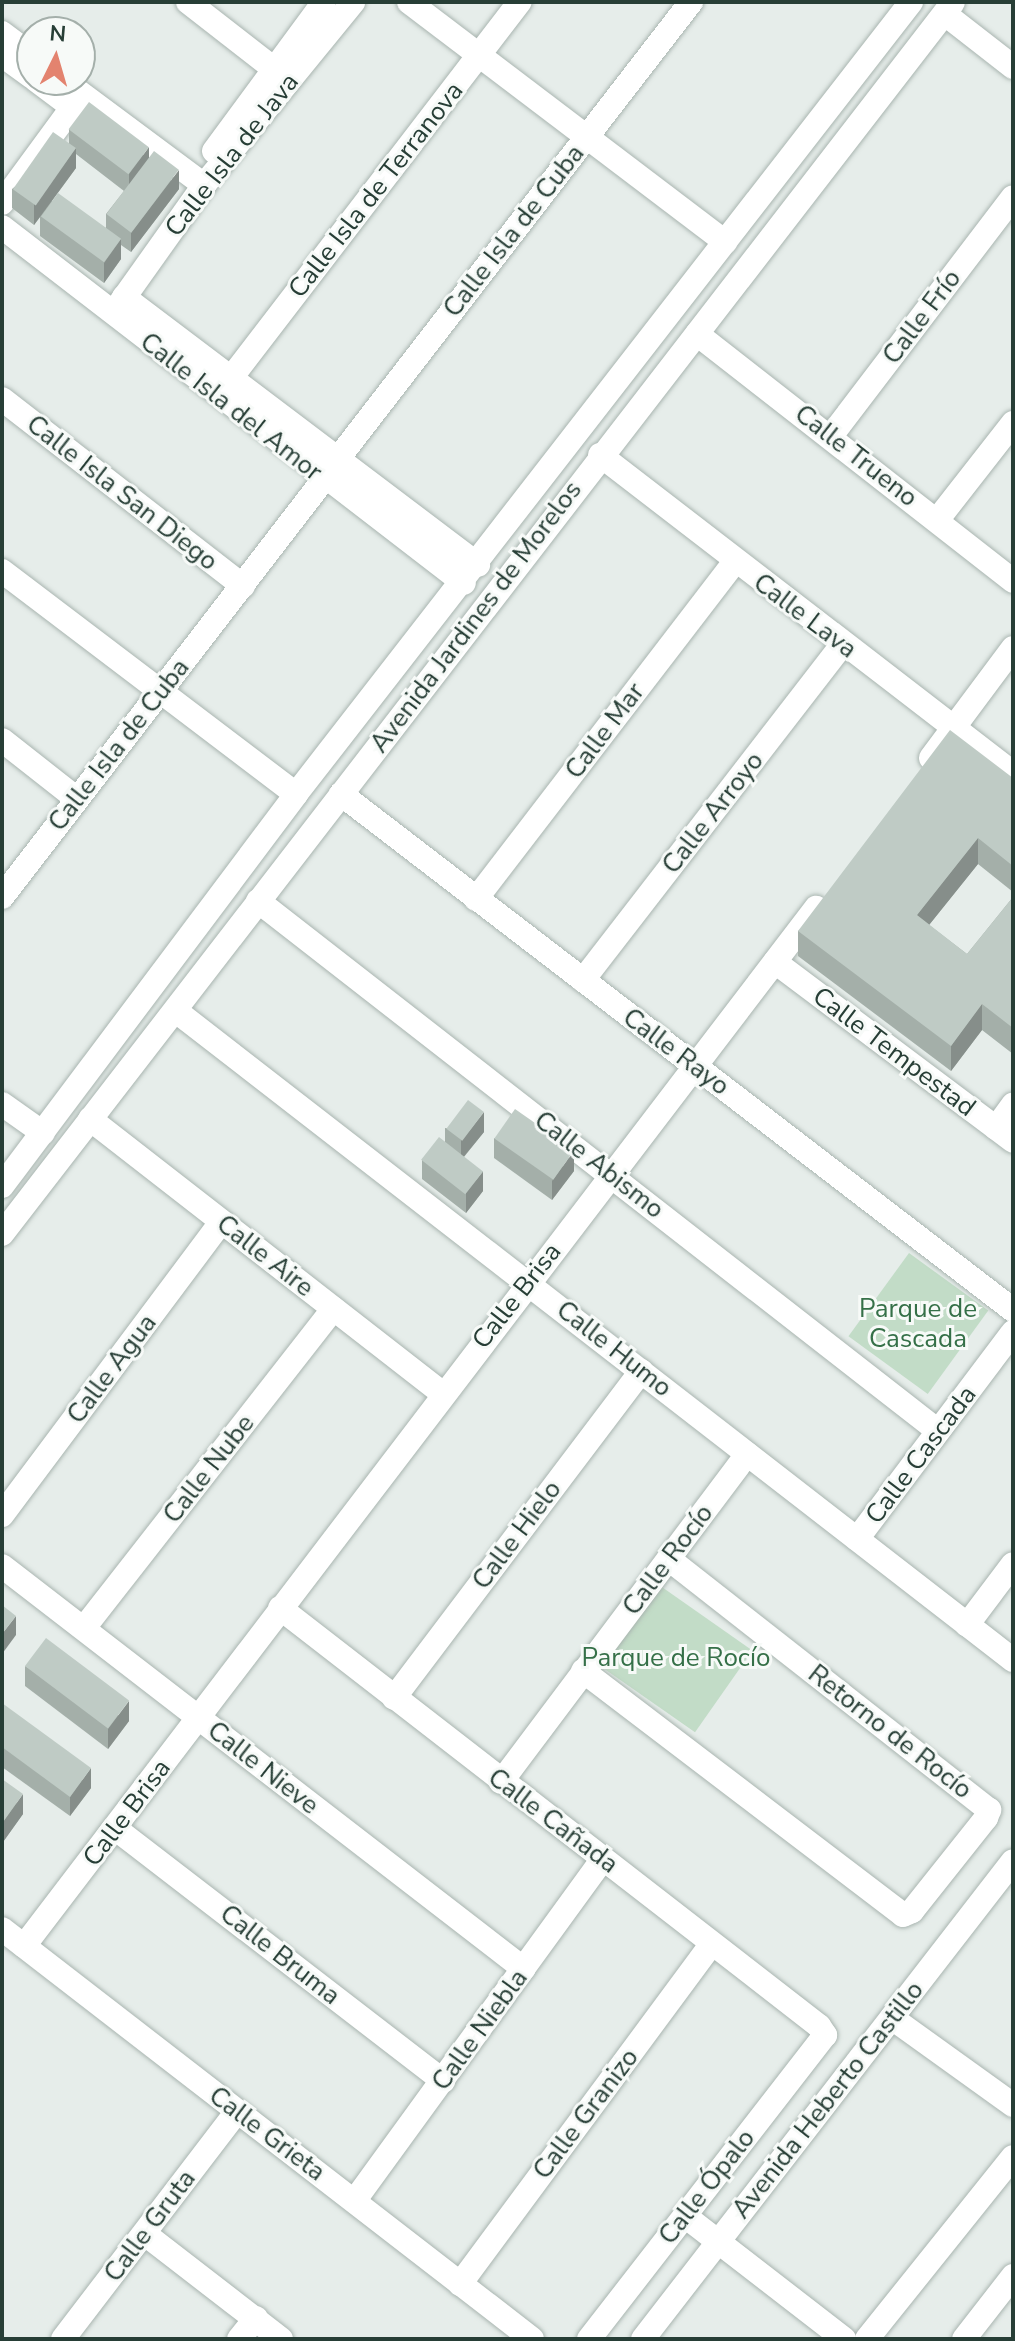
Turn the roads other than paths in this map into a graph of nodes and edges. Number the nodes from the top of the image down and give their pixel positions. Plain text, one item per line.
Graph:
1 (188, 2) edge
2 (324, 2) edge
3 (353, 2) edge
4 (409, 2) edge
5 (520, 2) edge
6 (691, 2) edge
7 (911, 2) edge
8 (949, 8) edge
9 (479, 56) junction
10 (1013, 67) edge
11 (274, 69) junction
12 (71, 96) edge
13 (73, 96) edge
14 (587, 137) junction
15 (199, 182) junction
16 (1013, 197) edge
17 (2, 203) edge
18 (752, 208) junction
19 (779, 226) junction
20 (2, 227) edge
21 (725, 242) junction
22 (120, 304) junction
23 (697, 334) junction
24 (231, 378) junction
25 (2, 399) edge
26 (1013, 423) edge
27 (278, 429) junction
28 (831, 436) junction
29 (600, 455) junction
30 (330, 470) junction
31 (938, 519) junction
32 (734, 563) junction
33 (2, 571) edge
34 (471, 574) junction
35 (1013, 581) edge
36 (243, 586) junction
37 (842, 645) junction
38 (1013, 648) edge
39 (159, 693) junction
40 (953, 729) junction
41 (2, 740) edge
42 (1013, 773) edge
43 (916, 778) edge
44 (296, 794) junction
45 (341, 794) junction
46 (77, 799) junction
47 (266, 835) junction
48 (293, 856) junction
49 (832, 888) edge
50 (2, 897) edge
51 (476, 899) junction
52 (258, 901) junction
53 (775, 962) junction
54 (583, 980) junction
55 (176, 1011) junction
56 (110, 1044) junction
57 (134, 1064) junction
58 (695, 1066) junction
59 (2, 1104) edge
60 (1013, 1105) edge
61 (90, 1119) junction
62 (43, 1133) junction
63 (1004, 1135) edge
64 (612, 1174) junction
65 (2, 1186) edge
66 (221, 1222) junction
67 (2, 1234) edge
68 (528, 1281) junction
69 (333, 1309) junction
70 (1013, 1310) edge
71 (1013, 1332) edge
72 (641, 1371) junction
73 (442, 1393) junction
74 (938, 1431) junction
75 (747, 1454) junction
76 (2, 1515) edge
77 (857, 1539) junction
78 (669, 1559) junction
79 (1013, 1564) edge
80 (2, 1566) edge
81 (280, 1608) junction
82 (967, 1625) junction
83 (84, 1628) junction
84 (1013, 1660) edge
85 (583, 1671) junction
86 (394, 1698) junction
87 (199, 1719) junction
88 (501, 1782) junction
89 (116, 1829) junction
90 (603, 1859) junction
91 (1013, 1861) edge
92 (2, 1929) edge
93 (712, 1944) junction
94 (24, 1946) junction
95 (524, 1969) junction
96 (892, 2018) junction
97 (825, 2035) joint
98 (443, 2081) junction
99 (1013, 2105) edge
100 (236, 2113) junction
101 (1013, 2157) edge
102 (355, 2200) junction
103 (685, 2216) junction
104 (145, 2234) junction
105 (718, 2243) junction
106 (1013, 2276) edge
107 (460, 2284) junction
108 (256, 2318) junction
109 (63, 2339) edge
110 (239, 2339) edge
111 (281, 2339) edge
112 (532, 2339) edge
113 (589, 2339) edge
114 (643, 2339) edge
115 (844, 2339) edge
116 (867, 2339) edge
117 (964, 2339) edge

1 - 11 street
2 - 11 street, Calle Isla de Java
3 - 15 street, Calle Isla de Java
4 - 9 street
5 - 9 street, Calle Isla de Terranova
6 - 14 street, Calle Isla de Cuba
7 - 18 street, Avenida Jardines de Morelos
8 - 10 street
8 - 19 street, Avenida Jardines de Morelos
9 - 14 street
9 - 24 street, Calle Isla de Terranova
11 - 15 street, Calle Isla de Java
12 - 17 street
13 - 15 street
14 - 21 street
14 - 30 street, Calle Isla de Cuba
15 - 22 street, Calle Isla de Java
16 - 28 street, Calle Frío
18 - 19 street
18 - 21 street, Avenida Jardines de Morelos
19 - 23 street, Avenida Jardines de Morelos
20 - 22 street, Calle Isla del Amor
21 - 34 street, Avenida Jardines de Morelos
22 - 24 street, Calle Isla del Amor
22 - 27 street, Calle Isla del Amor
23 - 28 street, Calle Trueno
23 - 29 street, Avenida Jardines de Morelos
24 - 27 street, Calle Isla del Amor
25 - 36 street, Calle Isla San Diego
26 - 31 street
27 - 30 street, Calle Isla del Amor
28 - 31 street, Calle Trueno
29 - 32 street, Calle Lava
29 - 45 street, Avenida Jardines de Morelos
30 - 34 street, Calle Isla del Amor
30 - 36 street, Calle Isla de Cuba
31 - 35 street, Calle Trueno
32 - 37 street, Calle Lava
32 - 51 street, Calle Mar
33 - 39 street
34 - 44 street, Avenida Jardines de Morelos
36 - 39 street, Calle Isla de Cuba
37 - 40 street, Calle Lava
37 - 54 street, Calle Arroyo
38 - 40 street
39 - 44 street
39 - 46 street, Calle Isla de Cuba
40 - 42 street, Calle Lava
40 - 43 street
41 - 46 street
44 - 47 street, Avenida Jardines de Morelos
45 - 48 street, Avenida Jardines de Morelos
45 - 51 street, Calle Rayo
46 - 50 street, Calle Isla de Cuba
47 - 48 street
47 - 56 street, Avenida Jardines de Morelos
48 - 52 street, Avenida Jardines de Morelos
49 - 53 street, Calle Brisa
51 - 54 street, Calle Rayo
52 - 55 street, Avenida Jardines de Morelos
52 - 64 street, Calle Abismo
53 - 58 street, Calle Brisa
53 - 63 street, Calle Tempestad
54 - 58 street, Calle Rayo
55 - 57 street, Avenida Jardines de Morelos
55 - 68 street, Calle Humo
56 - 57 street
56 - 62 street, Avenida Jardines de Morelos
57 - 61 street, Avenida Jardines de Morelos
58 - 64 street, Calle Brisa
58 - 70 street, Calle Rayo
59 - 62 street
60 - 63 street
61 - 66 street, Calle Aire
61 - 67 street, Avenida Jardines de Morelos
62 - 65 street, Avenida Jardines de Morelos
64 - 68 street, Calle Brisa
64 - 74 street, Calle Abismo
66 - 69 street, Calle Aire
66 - 76 street, Calle Agua
68 - 72 street, Calle Humo
68 - 73 street, Calle Brisa
69 - 73 street, Calle Aire
69 - 83 street, Calle Nube
71 - 74 street, Calle Cascada
72 - 75 street, Calle Humo
72 - 86 street, Calle Hielo
73 - 81 street, Calle Brisa
74 - 77 street, Calle Cascada
75 - 77 street, Calle Humo
75 - 78 street, Calle Rocío
77 - 82 street, Calle Humo
78 - 85 street, Calle Rocío
78 - 85 street, Retorno de Rocío
79 - 82 street
80 - 83 street, Calle Nieve
81 - 86 street, Calle Cañada
81 - 87 street, Calle Brisa
82 - 84 street, Calle Humo
83 - 87 street, Calle Nieve
85 - 88 street, Calle Rocío
86 - 88 street, Calle Cañada
87 - 89 street, Calle Brisa
87 - 95 street, Calle Nieve
88 - 90 street, Calle Cañada
89 - 94 street, Calle Brisa
89 - 98 street, Calle Bruma
90 - 93 street, Calle Cañada
90 - 95 street, Calle Niebla
91 - 96 street, Avenida Heberto Castillo
92 - 94 street, Calle Grieta
93 - 97 street, Calle Cañada
93 - 107 street, Calle Granizo
94 - 100 street, Calle Grieta
95 - 98 street, Calle Niebla
96 - 99 street
96 - 105 street, Avenida Heberto Castillo
97 - 103 street, Calle Ópalo
98 - 102 street, Calle Niebla
100 - 102 street, Calle Grieta
100 - 104 street, Calle Gruta
101 - 116 street
102 - 107 street, Calle Grieta
103 - 105 street
103 - 113 street, Calle Ópalo
104 - 108 street
104 - 109 street, Calle Gruta
105 - 114 street, Avenida Heberto Castillo
105 - 115 street
106 - 117 street
107 - 112 street, Calle Grieta
108 - 110 street
108 - 111 street

